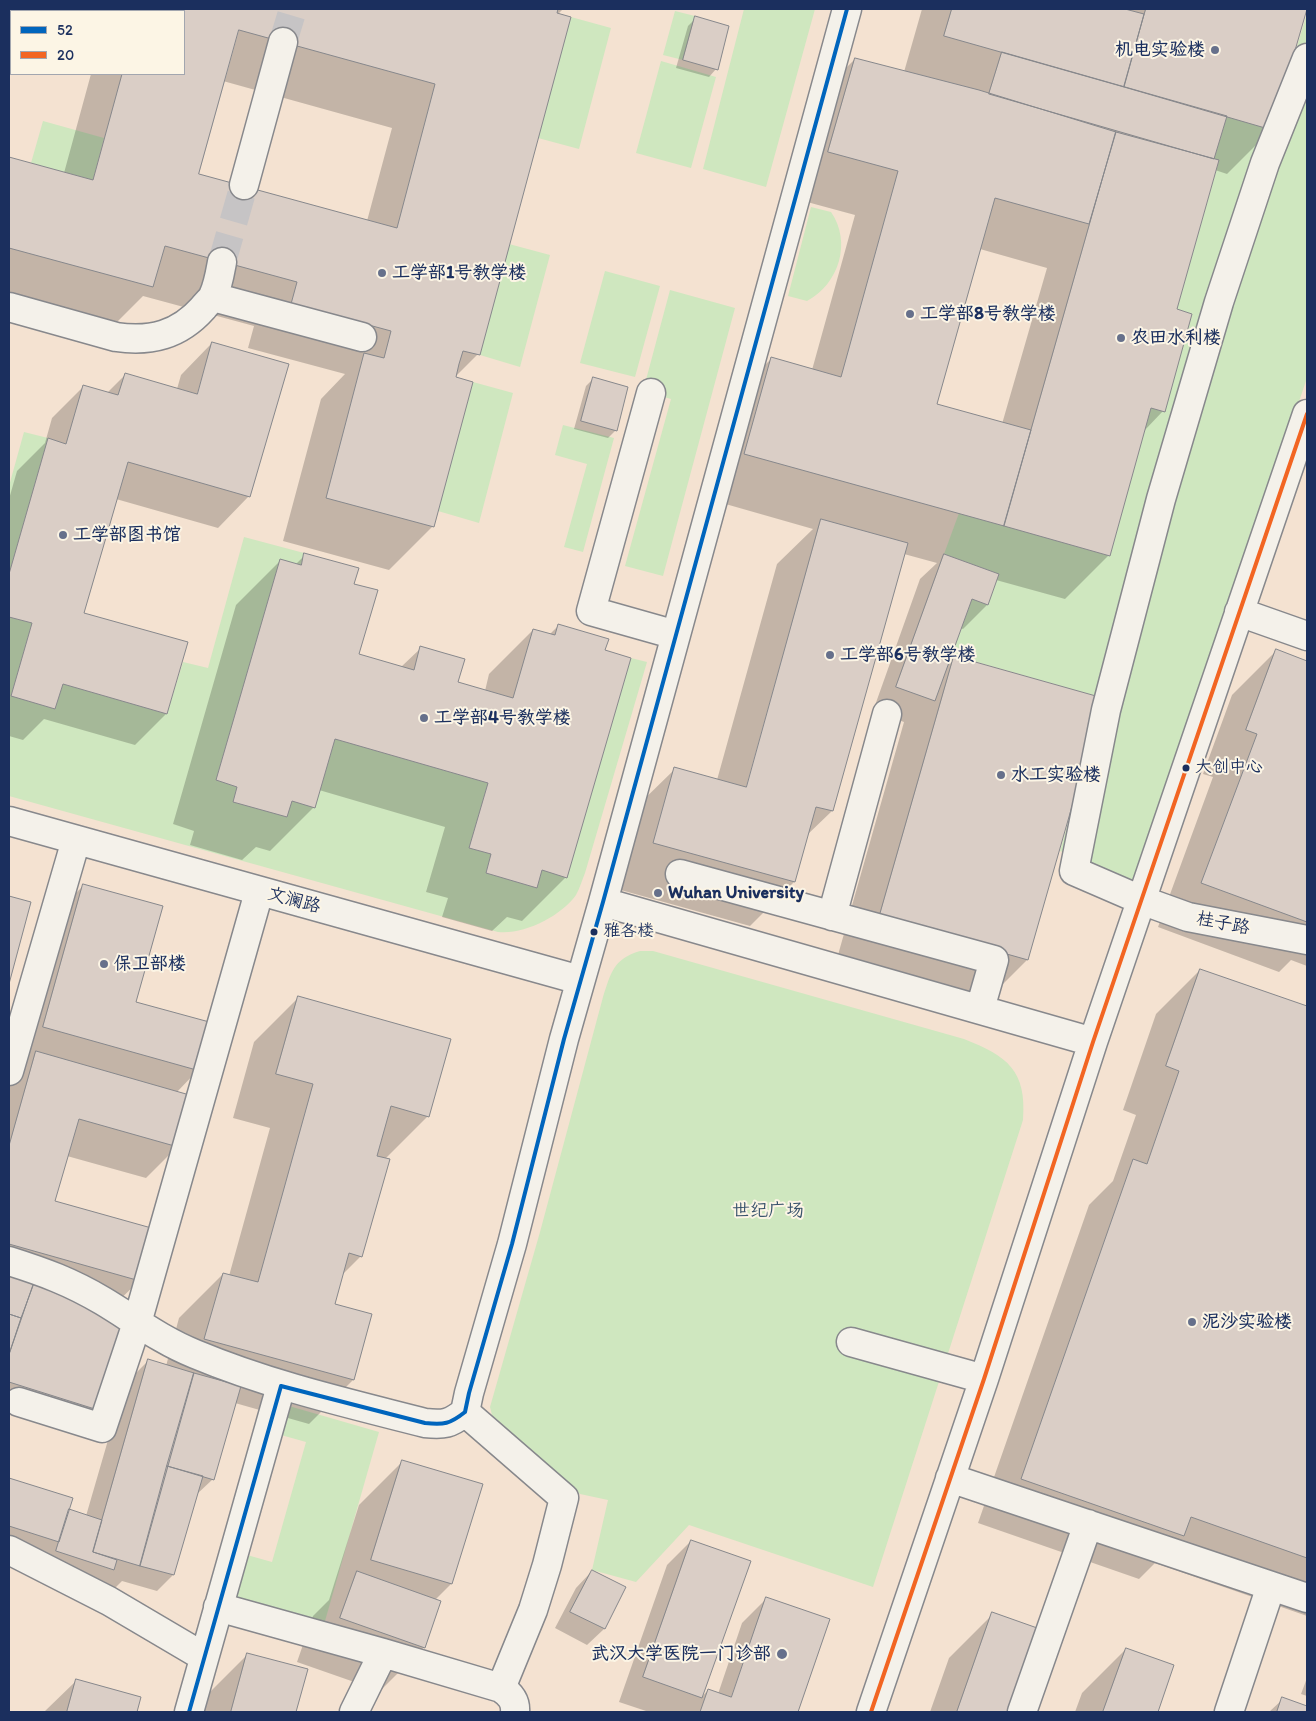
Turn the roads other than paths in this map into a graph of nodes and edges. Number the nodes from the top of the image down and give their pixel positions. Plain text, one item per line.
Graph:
1 (847, 9) edge
2 (283, 42) tunnel mouth
3 (1307, 58) edge
4 (244, 186) tunnel mouth
5 (222, 262) tunnel mouth
6 (213, 297) junction
7 (9, 307) edge
8 (362, 337) dead end
9 (651, 393) dead end
10 (1307, 414) edge
11 (1239, 612) junction
12 (676, 635) junction
13 (1307, 636) edge
14 (886, 714) dead end
15 (9, 822) edge
16 (76, 840) junction
17 (680, 874) dead end
18 (259, 892) junction
19 (1141, 900) junction
20 (603, 902) junction
21 (832, 916) junction
22 (1307, 940) edge
23 (580, 980) junction
24 (980, 1009) junction
25 (1093, 1042) junction
26 (9, 1071) edge
27 (9, 1261) edge
28 (137, 1323) junction
29 (851, 1342) dead end
30 (984, 1379) junction
31 (281, 1386) junction
32 (20, 1402) dead end
33 (465, 1412) junction
34 (950, 1478) junction
35 (1088, 1524) junction
36 (9, 1550) edge
37 (1271, 1586) junction
38 (1307, 1598) edge
39 (218, 1608) junction
40 (383, 1653) junction
41 (204, 1657) junction
42 (501, 1688) junction
43 (189, 1712) edge
44 (354, 1712) edge
45 (515, 1712) edge
46 (871, 1712) edge
47 (1022, 1712) edge
48 (1228, 1712) edge

1 - 12 street
2 - 4 street
3 - 19 street, 桂子路
5 - 6 street
6 - 7 street
6 - 8 street
9 - 12 street
10 - 11 street
11 - 13 street
11 - 19 street
12 - 20 street
14 - 21 street
15 - 16 street, 文澜路
16 - 18 street, 文澜路
16 - 26 street
17 - 21 street
18 - 23 street, 文澜路
18 - 28 street
19 - 22 street, 桂子路
19 - 25 street
20 - 23 street
20 - 24 street
21 - 24 street
23 - 33 street
24 - 25 street
25 - 30 street
27 - 28 street
28 - 31 street
28 - 32 street
29 - 30 street
30 - 34 street
31 - 33 street
31 - 39 street
33 - 42 street
34 - 35 street
34 - 46 street
35 - 37 street
35 - 47 street
36 - 41 street
37 - 38 street
37 - 48 street
39 - 40 street
39 - 41 street
40 - 42 street
40 - 44 street
41 - 43 street
42 - 45 street

